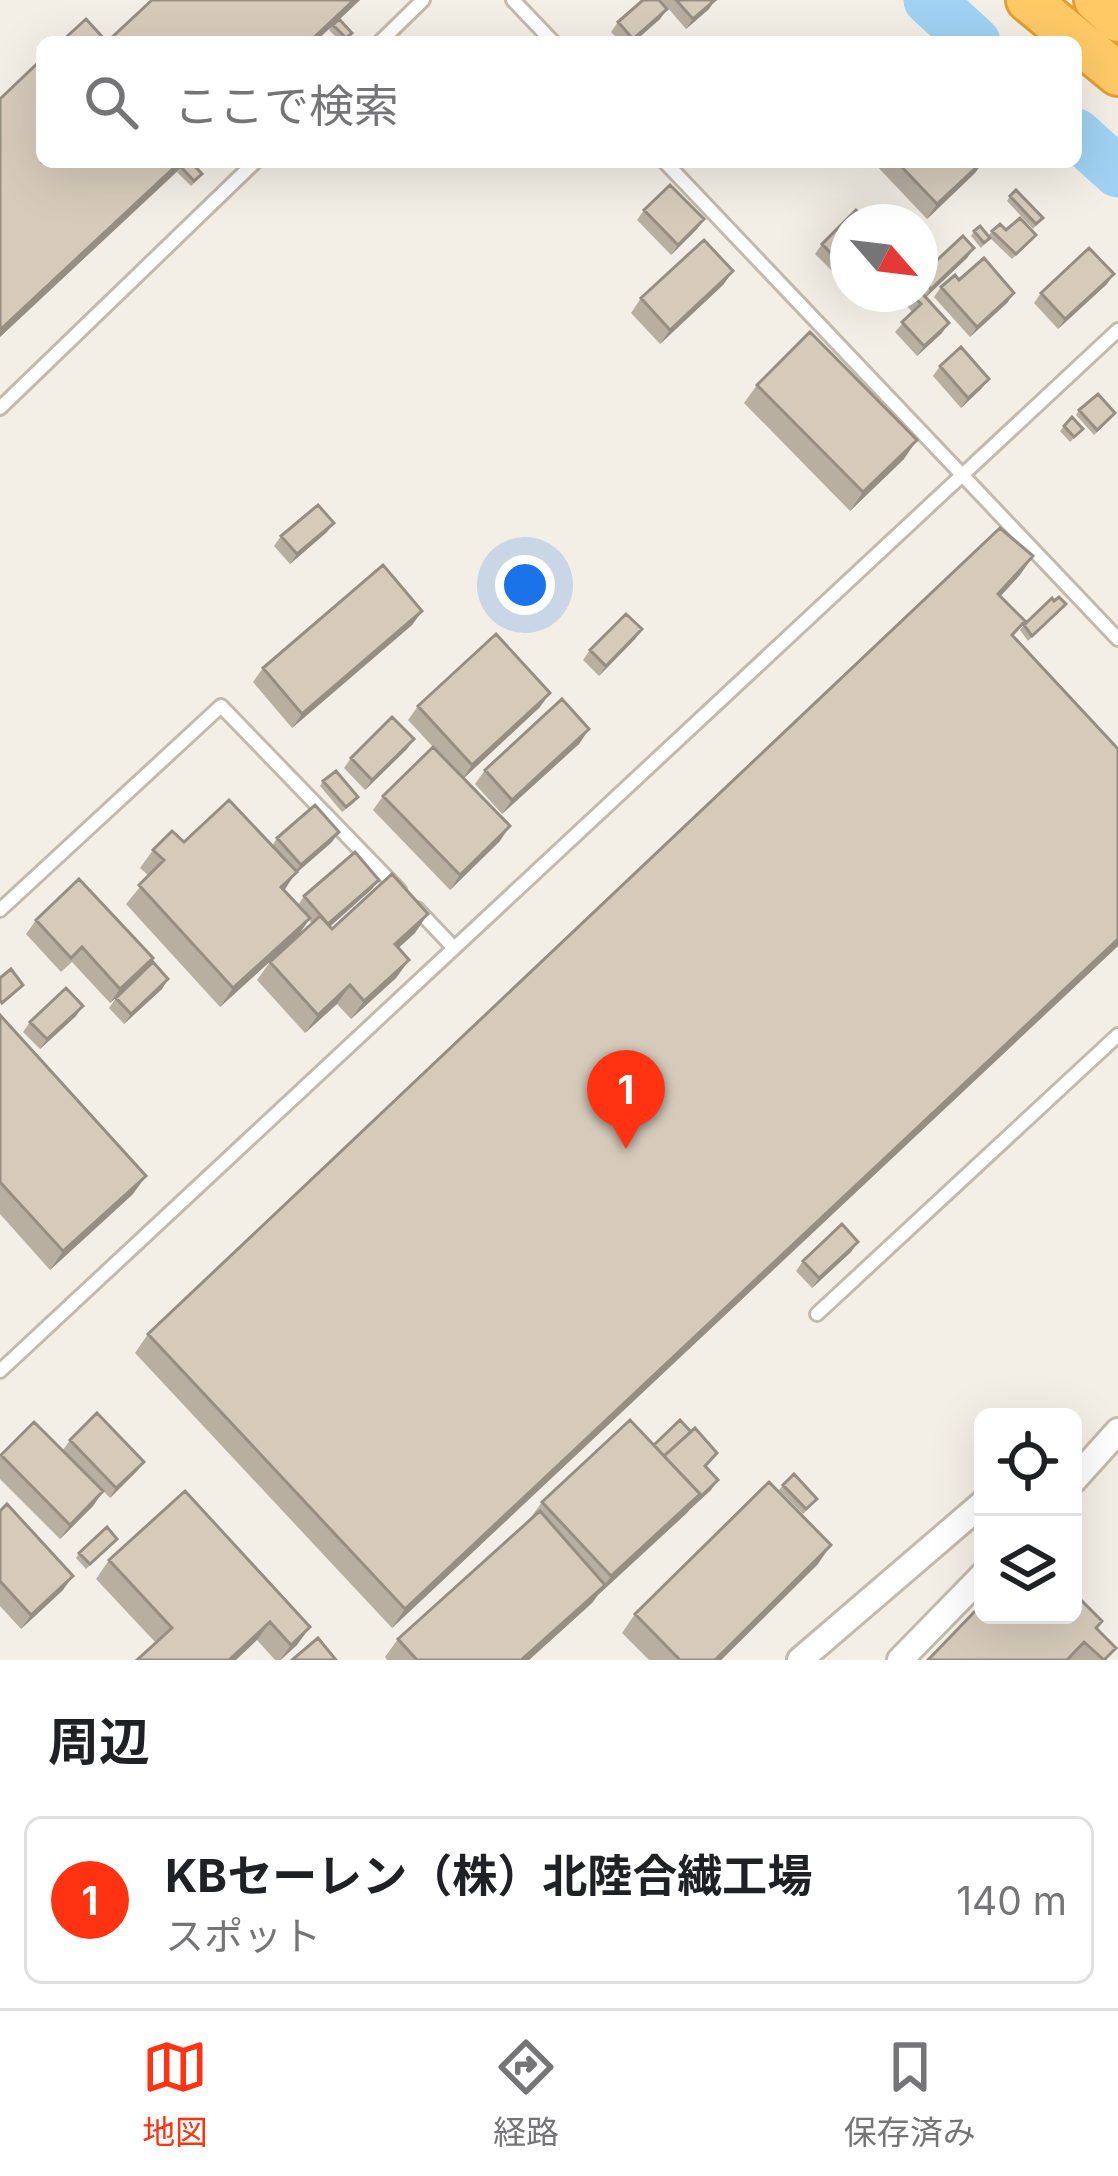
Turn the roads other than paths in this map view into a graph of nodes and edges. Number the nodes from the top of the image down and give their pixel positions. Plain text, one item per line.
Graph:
1 (423, 0) edge
2 (513, 0) edge
3 (1028, 0) edge
4 (1096, 0) edge
5 (1118, 20) edge
6 (386, 36) edge
7 (547, 36) edge
8 (1072, 36) edge
9 (1082, 44) edge
10 (1118, 74) edge
11 (249, 168) edge
12 (671, 168) edge
13 (1118, 330) edge
14 (0, 407) edge
15 (964, 473) junction
16 (1118, 639) edge
17 (0, 910) edge
18 (454, 947) junction
19 (1118, 1035) edge
20 (817, 1314) dead end
21 (0, 1371) edge
22 (1118, 1431) edge
23 (1082, 1471) edge
24 (974, 1511) edge
25 (974, 1584) edge
26 (800, 1660) edge
27 (900, 1660) edge

1 - 6 lane
2 - 7 lane
3 - 8 highway
4 - 5 highway
9 - 10 highway
11 - 14 lane
12 - 15 lane
13 - 15 lane
15 - 16 lane
15 - 18 lane
17 - 18 lane
18 - 21 lane
19 - 20 lane
22 - 23 street
24 - 26 street
25 - 27 street

